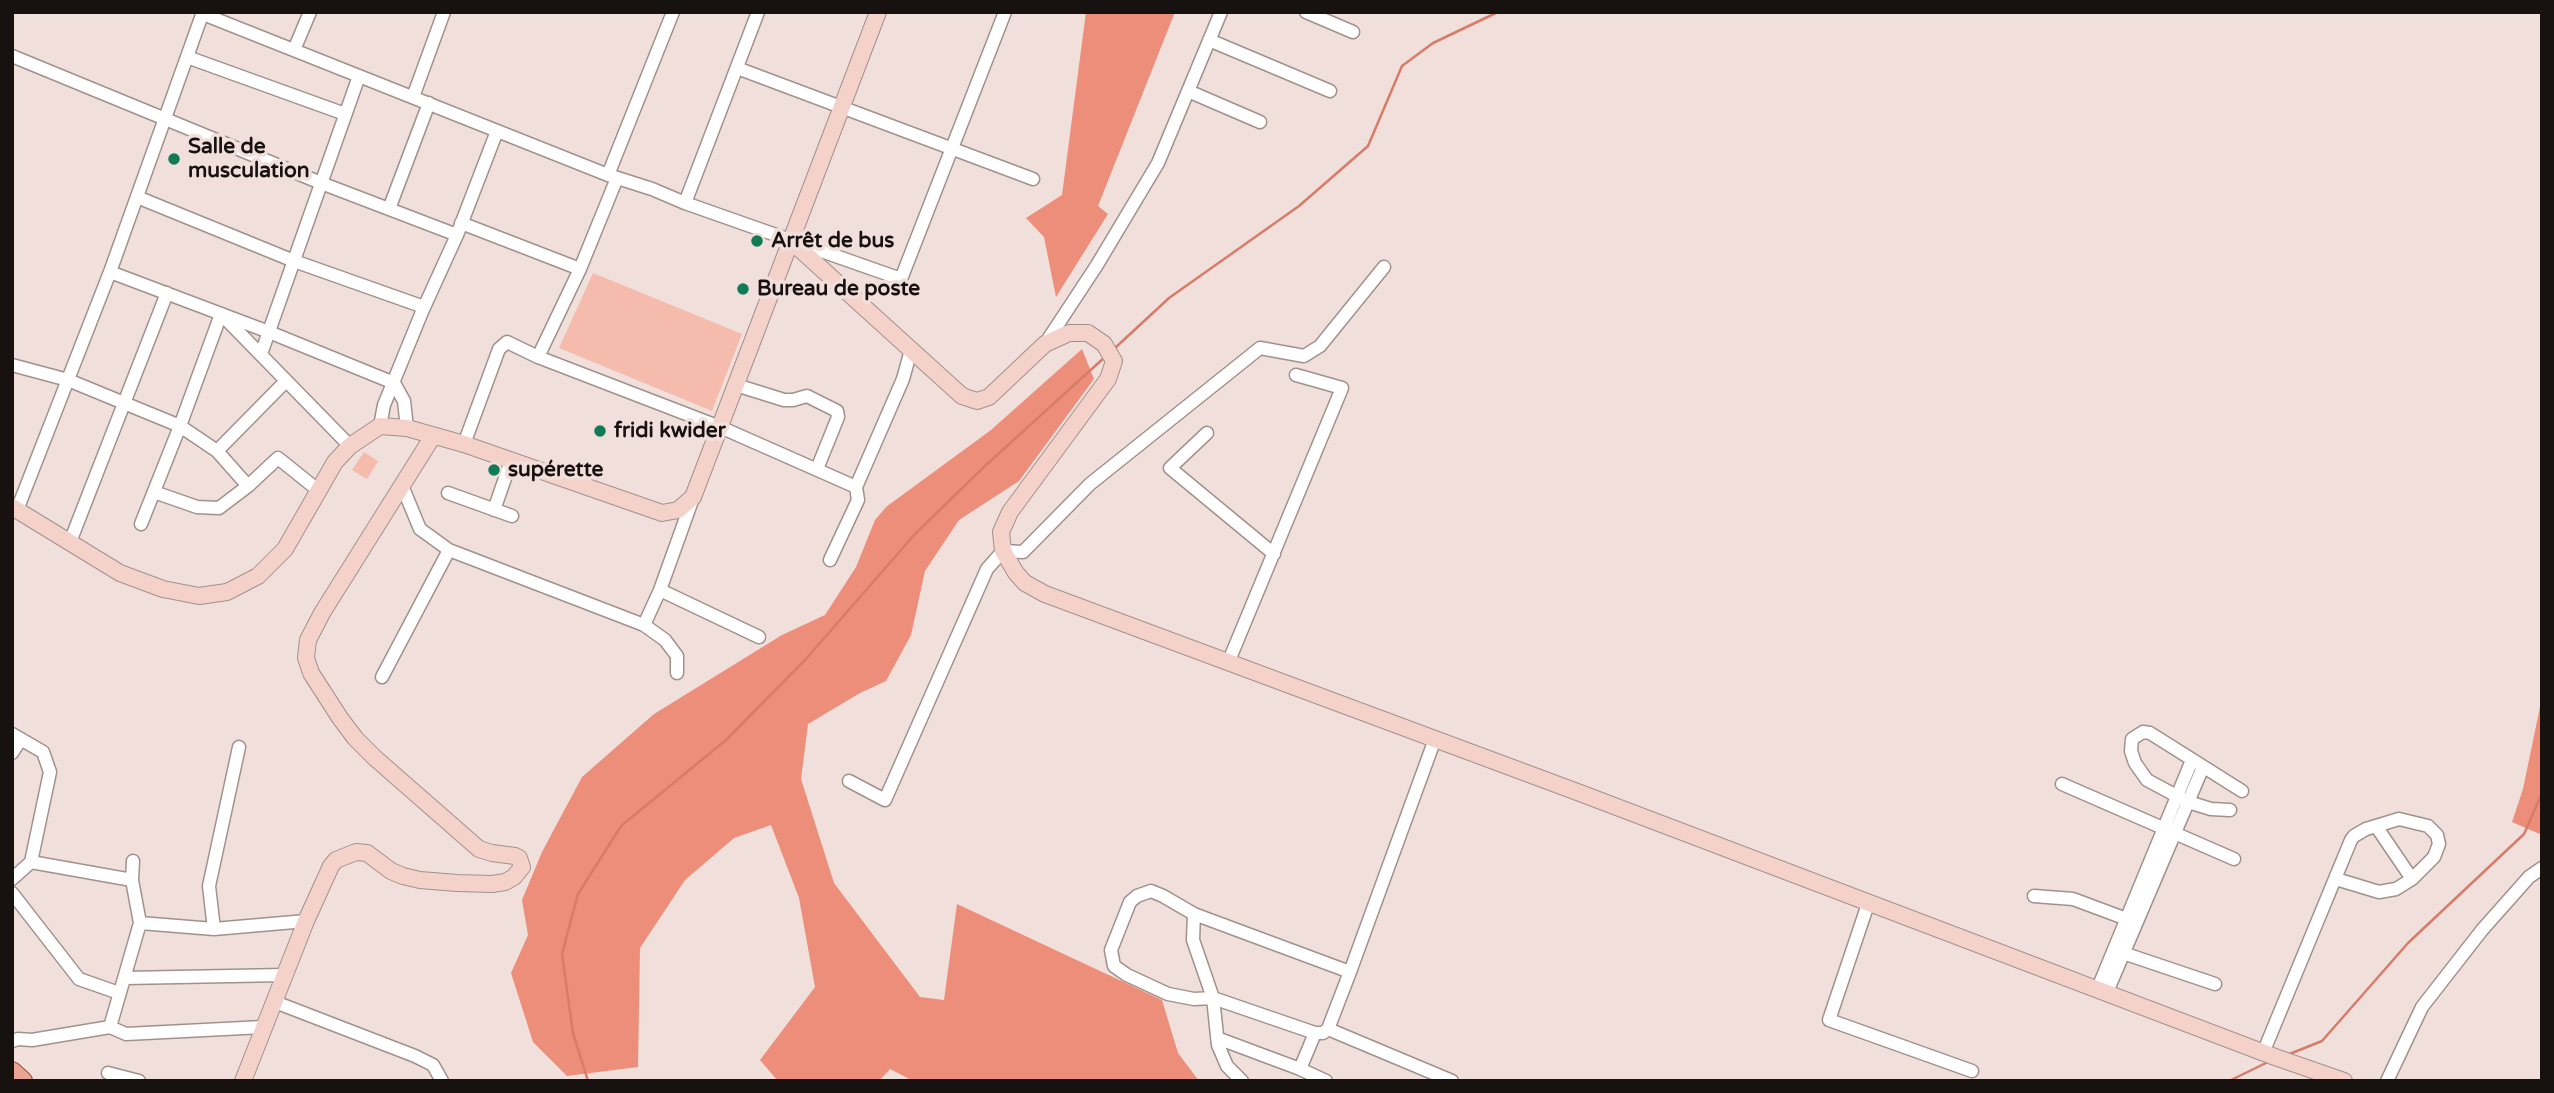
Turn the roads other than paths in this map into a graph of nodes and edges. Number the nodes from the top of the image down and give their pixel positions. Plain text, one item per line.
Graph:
1 (310, 12) edge
2 (444, 12) edge
3 (673, 12) edge
4 (758, 12) edge
5 (878, 12) edge
6 (1005, 12) edge
7 (1221, 12) edge
8 (1306, 12) edge
9 (203, 13) edge
10 (1353, 32) dead end
11 (1209, 40) junction
12 (294, 50) junction
13 (12, 56) edge
14 (187, 57) junction
15 (737, 68) junction
16 (359, 76) junction
17 (1188, 90) junction
18 (1330, 91) dead end
19 (413, 97) junction
20 (429, 103) junction
21 (842, 107) junction
22 (345, 114) junction
23 (165, 120) junction
24 (1260, 122) dead end
25 (497, 131) junction
26 (950, 149) junction
27 (613, 176) junction
28 (1033, 179) dead end
29 (321, 183) junction
30 (137, 197) junction
31 (685, 203) junction
32 (389, 209) junction
33 (459, 229) junction
34 (791, 241) junction
35 (294, 261) junction
36 (1384, 267) dead end
37 (580, 269) junction
38 (110, 272) junction
39 (167, 293) junction
40 (221, 314) junction
41 (421, 315) junction
42 (269, 332) junction
43 (1045, 344) junction
44 (911, 350) junction
45 (261, 354) junction
46 (538, 357) junction
47 (12, 365) edge
48 (1296, 375) dead end
49 (68, 380) junction
50 (286, 380) junction
51 (394, 383) junction
52 (736, 385) junction
53 (124, 403) junction
54 (180, 426) junction
55 (380, 426) junction
56 (720, 427) junction
57 (407, 428) junction
58 (1207, 433) dead end
59 (433, 436) junction
60 (464, 444) junction
61 (350, 446) junction
62 (217, 451) junction
63 (511, 461) junction
64 (817, 469) junction
65 (248, 486) junction
66 (856, 487) junction
67 (403, 488) junction
68 (318, 491) junction
69 (154, 492) junction
70 (448, 493) dead end
71 (693, 498) junction
72 (15, 509) edge
73 (494, 510) junction
74 (512, 516) dead end
75 (141, 524) dead end
76 (70, 542) junction
77 (449, 550) junction
78 (1003, 551) junction
79 (1274, 554) junction
80 (830, 560) dead end
81 (660, 590) junction
82 (644, 625) junction
83 (759, 637) dead end
84 (1228, 663) junction
85 (677, 673) dead end
86 (382, 677) dead end
87 (16, 737) edge
88 (1435, 739) junction
89 (239, 747) dead end
90 (12, 753) edge
91 (2198, 763) junction
92 (849, 782) dead end
93 (2062, 784) dead end
94 (2242, 791) dead end
95 (2183, 799) junction
96 (2230, 810) dead end
97 (2376, 826) junction
98 (2169, 831) junction
99 (2234, 859) dead end
100 (132, 861) dead end
101 (31, 862) junction
102 (2542, 868) edge
103 (12, 878) edge
104 (2336, 879) junction
105 (2412, 879) junction
106 (132, 880) junction
107 (12, 893) edge
108 (2034, 896) dead end
109 (1868, 904) junction
110 (1194, 914) junction
111 (306, 921) junction
112 (2131, 921) junction
113 (140, 923) junction
114 (214, 929) junction
115 (2118, 951) junction
116 (1350, 972) junction
117 (284, 975) junction
118 (125, 978) junction
119 (2215, 984) dead end
120 (2102, 990) junction
121 (119, 993) junction
122 (1213, 998) junction
123 (275, 1002) junction
124 (110, 1027) junction
125 (263, 1027) junction
126 (1328, 1029) junction
127 (1315, 1033) junction
128 (1217, 1038) junction
129 (12, 1041) edge
130 (2269, 1055) junction
131 (1300, 1069) junction
132 (12, 1071) edge
133 (1972, 1071) dead end
134 (108, 1073) dead end
135 (2313, 1073) edge
136 (23, 1081) edge
137 (139, 1081) edge
138 (243, 1081) edge
139 (442, 1081) edge
140 (1242, 1081) edge
141 (1326, 1081) edge
142 (1452, 1081) edge
143 (2344, 1081) edge
144 (2387, 1081) edge

1 - 12 street
2 - 19 street
3 - 27 street
4 - 15 street
5 - 21 street
6 - 26 street
7 - 11 street
8 - 10 street
9 - 12 street
9 - 14 street
11 - 17 street
11 - 18 street
12 - 16 street
13 - 23 street
14 - 22 street
14 - 23 street
15 - 21 street
15 - 31 street
16 - 19 street
16 - 22 street
17 - 24 street
17 - 43 street
19 - 20 street
20 - 25 street
20 - 32 street
21 - 26 street
21 - 34 street
22 - 29 street
23 - 29 street
23 - 30 street
25 - 27 street
25 - 33 street
26 - 28 street
26 - 34 street
27 - 31 street
27 - 37 street
29 - 32 street
29 - 35 street
30 - 35 street
30 - 38 street
31 - 34 street
32 - 33 street
33 - 37 street
33 - 41 street
34 - 44 street
34 - 52 street
35 - 41 street
35 - 42 street
36 - 78 street
37 - 46 street
38 - 39 street
38 - 49 street
39 - 40 street
39 - 53 street
40 - 42 street
40 - 45 street
40 - 54 street
41 - 51 street
42 - 45 street
42 - 51 street
43 - 44 street
43 - 78 street
44 - 66 street
45 - 50 street
46 - 56 street
46 - 60 street
47 - 49 street
48 - 79 street
49 - 53 street
49 - 72 street
50 - 61 street
50 - 62 street
51 - 55 street
51 - 57 street
52 - 56 street
52 - 64 street
53 - 54 street
53 - 76 street
54 - 62 street
54 - 69 street
55 - 57 street
55 - 61 street
56 - 64 street
56 - 71 street
57 - 59 street
58 - 79 street
59 - 60 street
59 - 67 street
60 - 63 street
61 - 68 street
62 - 65 street
63 - 71 street
63 - 73 street
64 - 66 street
65 - 68 street
65 - 69 street
66 - 80 street
67 - 77 street
67 - 111 street
68 - 76 street
69 - 75 street
70 - 73 street
71 - 81 street
72 - 76 street
73 - 74 street
77 - 82 street
77 - 86 street
78 - 84 street
78 - 92 street
79 - 84 street
81 - 82 street
81 - 83 street
82 - 85 street
84 - 88 street
87 - 90 street
87 - 101 street
88 - 109 street
88 - 116 street
89 - 114 street
91 - 94 street
91 - 95 street
91 - 95 street
93 - 98 street
95 - 96 street
95 - 98 street
97 - 104 street
97 - 105 street
97 - 105 street
98 - 99 street
98 - 112 street
100 - 106 street
101 - 103 street
101 - 106 street
102 - 144 street
104 - 105 street
104 - 130 street
106 - 113 street
107 - 121 street
108 - 112 street
109 - 120 street
109 - 133 street
110 - 116 street
110 - 122 street
110 - 122 street
111 - 114 street
111 - 117 street
112 - 115 street
113 - 114 street
113 - 118 street
115 - 119 street
115 - 120 street
116 - 126 street
117 - 118 street
117 - 123 street
118 - 121 street
120 - 130 street
121 - 124 street
122 - 127 street
122 - 128 street
123 - 125 street
123 - 139 street
124 - 125 street
124 - 129 street
125 - 138 street
126 - 127 street
126 - 142 street
127 - 131 street
128 - 131 street
128 - 140 street
130 - 135 street
131 - 141 street
132 - 136 main road
134 - 137 street
135 - 143 street

